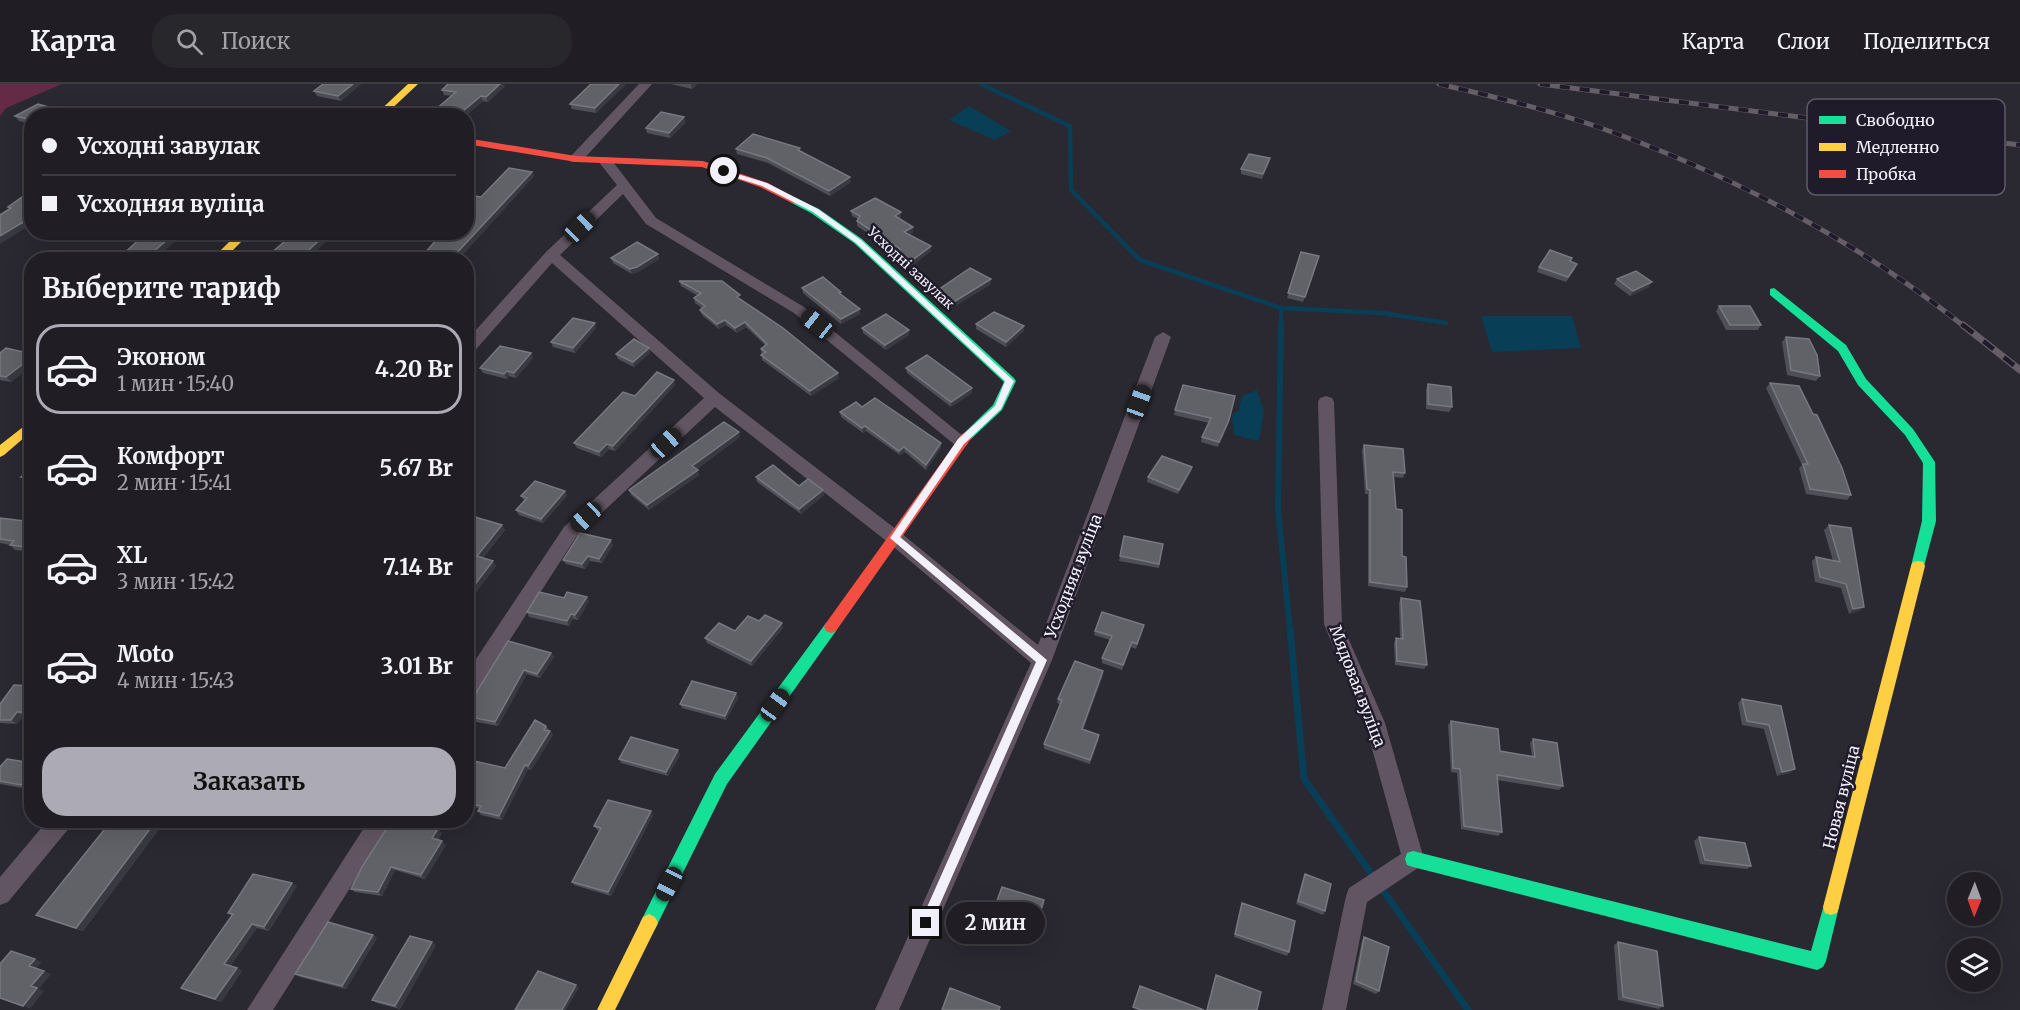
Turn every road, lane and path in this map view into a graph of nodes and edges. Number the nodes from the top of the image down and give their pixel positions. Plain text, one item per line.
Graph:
1 (413, 84) edge
2 (646, 84) edge
3 (387, 108) edge
4 (474, 142) edge
5 (576, 159) junction
6 (605, 161) junction
7 (625, 185) junction
8 (237, 240) edge
9 (225, 252) edge
10 (551, 255) junction
11 (1774, 292) dead end
12 (1163, 337) dead end
13 (474, 342) edge
14 (714, 398) junction
15 (1326, 402) dead end
16 (24, 431) edge
17 (961, 441) junction
18 (0, 452) edge
19 (895, 538) junction
20 (1042, 660) junction
21 (474, 680) edge
22 (55, 828) edge
23 (377, 828) edge
24 (1413, 859) junction
25 (0, 894) edge
26 (259, 1010) edge
27 (606, 1010) edge
28 (887, 1010) edge
29 (1334, 1010) edge

1 - 3 street
2 - 5 street
4 - 5 street, Усходні завулак
5 - 6 street, Усходні завулак
6 - 7 street
6 - 17 street, Усходні завулак
7 - 10 street
7 - 17 street
8 - 9 street
10 - 13 street
10 - 14 street
11 - 24 street, Новая вуліца
12 - 20 street, Усходняя вуліца
14 - 19 street
14 - 21 street
15 - 24 street, Мядовая вуліца
16 - 18 street
17 - 19 street
19 - 20 street
19 - 27 street
20 - 28 street, Усходняя вуліца
22 - 25 street
23 - 26 street
24 - 29 street

